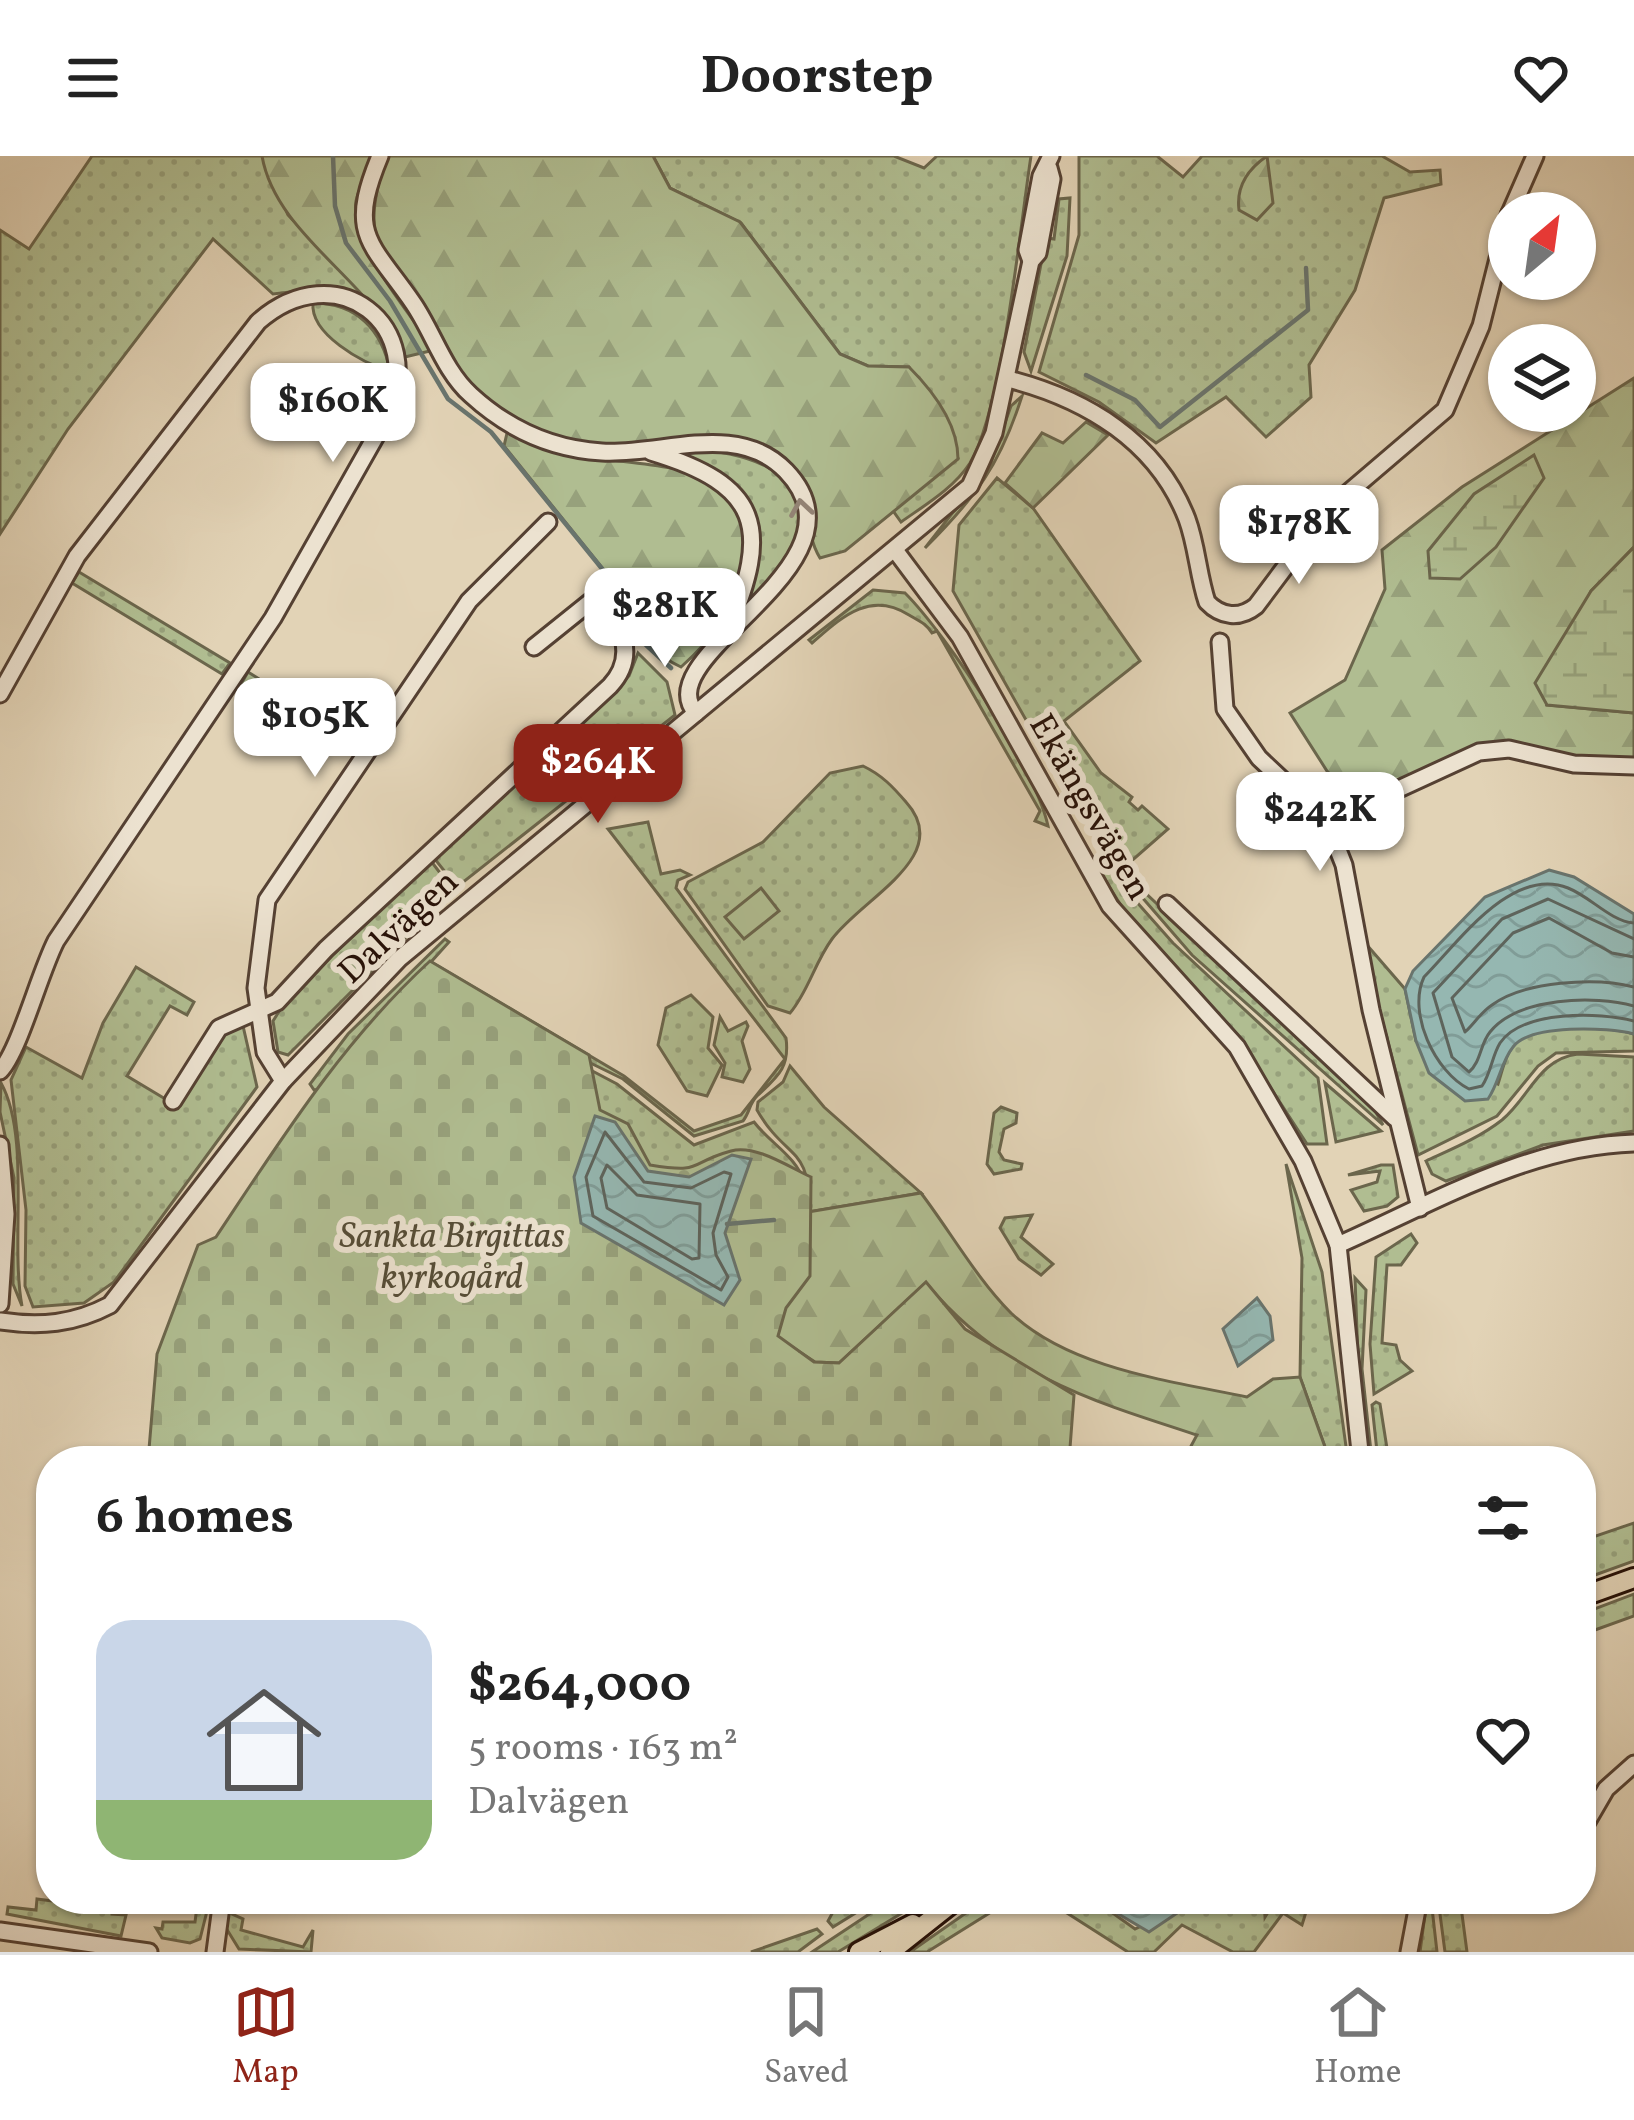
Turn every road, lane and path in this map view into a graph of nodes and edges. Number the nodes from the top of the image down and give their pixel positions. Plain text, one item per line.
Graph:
1 (380, 156) edge
2 (1534, 156) edge
3 (1050, 162) edge
4 (1518, 192) edge
5 (1488, 298) edge
6 (1008, 379) junction
7 (648, 451) junction
8 (548, 521) dead end
9 (895, 550) junction
10 (725, 637) junction
11 (1220, 642) dead end
12 (534, 647) dead end
13 (0, 694) edge
14 (696, 713) junction
15 (1634, 766) edge
16 (1327, 822) junction
17 (1167, 904) dead end
18 (259, 1010) junction
19 (0, 1071) edge
20 (283, 1081) junction
21 (173, 1101) dead end
22 (1395, 1118) junction
23 (1634, 1143) edge
24 (0, 1145) edge
25 (1420, 1208) junction
26 (3, 1214) edge
27 (1338, 1245) junction
28 (0, 1304) edge
29 (0, 1321) edge
30 (1359, 1446) edge
31 (1634, 1578) edge
32 (1596, 1592) edge
33 (1630, 1774) edge
34 (1596, 1806) edge
35 (220, 1914) edge
36 (934, 1914) edge
37 (1416, 1914) edge
38 (926, 1919) junction
39 (0, 1930) edge
40 (149, 1952) edge
41 (215, 1952) edge
42 (859, 1952) edge
43 (890, 1952) edge
44 (1409, 1952) edge

1 - 7 street
2 - 4 street
3 - 6 street
5 - 6 street
6 - 9 street
7 - 10 street
10 -> 7 street
8 - 18 street
9 - 14 street, Dalvägen
9 - 27 street, Ekängsvägen
10 - 14 street
11 - 16 street
12 - 18 street, Dalvägen
13 - 19 street
14 - 20 street, Dalvägen
15 - 16 street
16 - 22 street
17 - 22 street
18 - 20 street
18 - 21 street, Dalvägen
20 - 29 street, Dalvägen
22 - 25 street
23 - 25 street
24 - 26 street
25 - 27 street
26 - 28 street
27 - 30 street, Ekängsvägen
31 - 32 main road
33 - 34 street
35 - 41 street
36 - 38 main road
37 - 44 street
38 - 42 main road
38 - 43 main road
39 - 40 street

